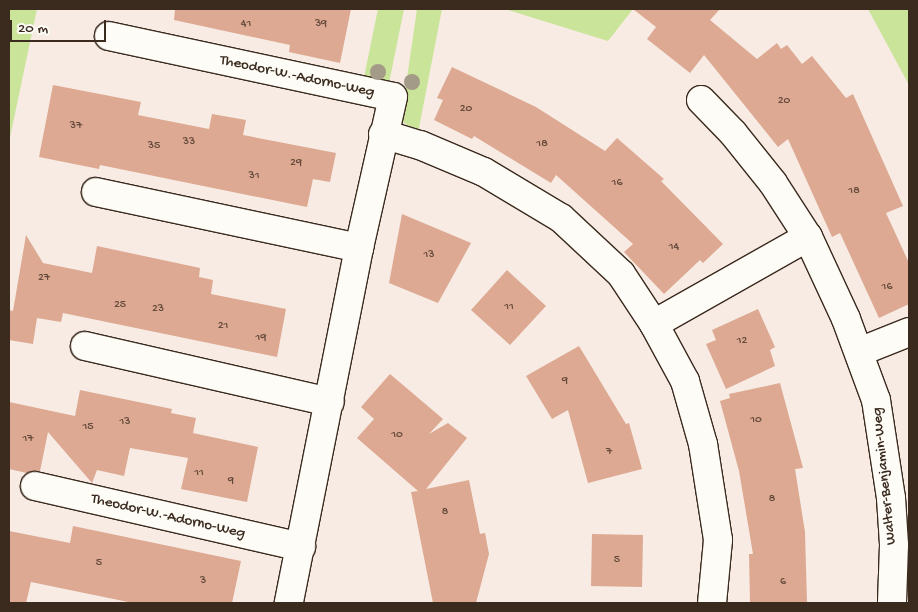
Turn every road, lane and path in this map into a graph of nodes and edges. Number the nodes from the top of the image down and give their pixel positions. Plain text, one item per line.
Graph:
1 (109, 36) dead end
2 (701, 100) dead end
3 (384, 134) junction
4 (96, 192) dead end
5 (808, 237) junction
6 (359, 248) junction
7 (654, 324) junction
8 (909, 332) edge
9 (85, 346) dead end
10 (859, 352) junction
11 (330, 402) junction
12 (35, 486) dead end
13 (301, 547) junction
14 (288, 603) edge
15 (712, 603) edge
16 (892, 603) edge

1 - 3 street, Theodor-W.-Adorno-Weg
2 - 5 street, Walter-Benjamin-Weg
3 - 6 street, Theodor-W.-Adorno-Weg
3 - 7 street
4 - 6 street
5 - 7 street
5 - 10 street, Walter-Benjamin-Weg
6 - 11 street, Theodor-W.-Adorno-Weg
7 - 15 street
8 - 10 street
9 - 11 street
10 - 16 street, Walter-Benjamin-Weg
11 - 13 street, Theodor-W.-Adorno-Weg
12 - 13 street, Theodor-W.-Adorno-Weg
13 - 14 street, Theodor-W.-Adorno-Weg

